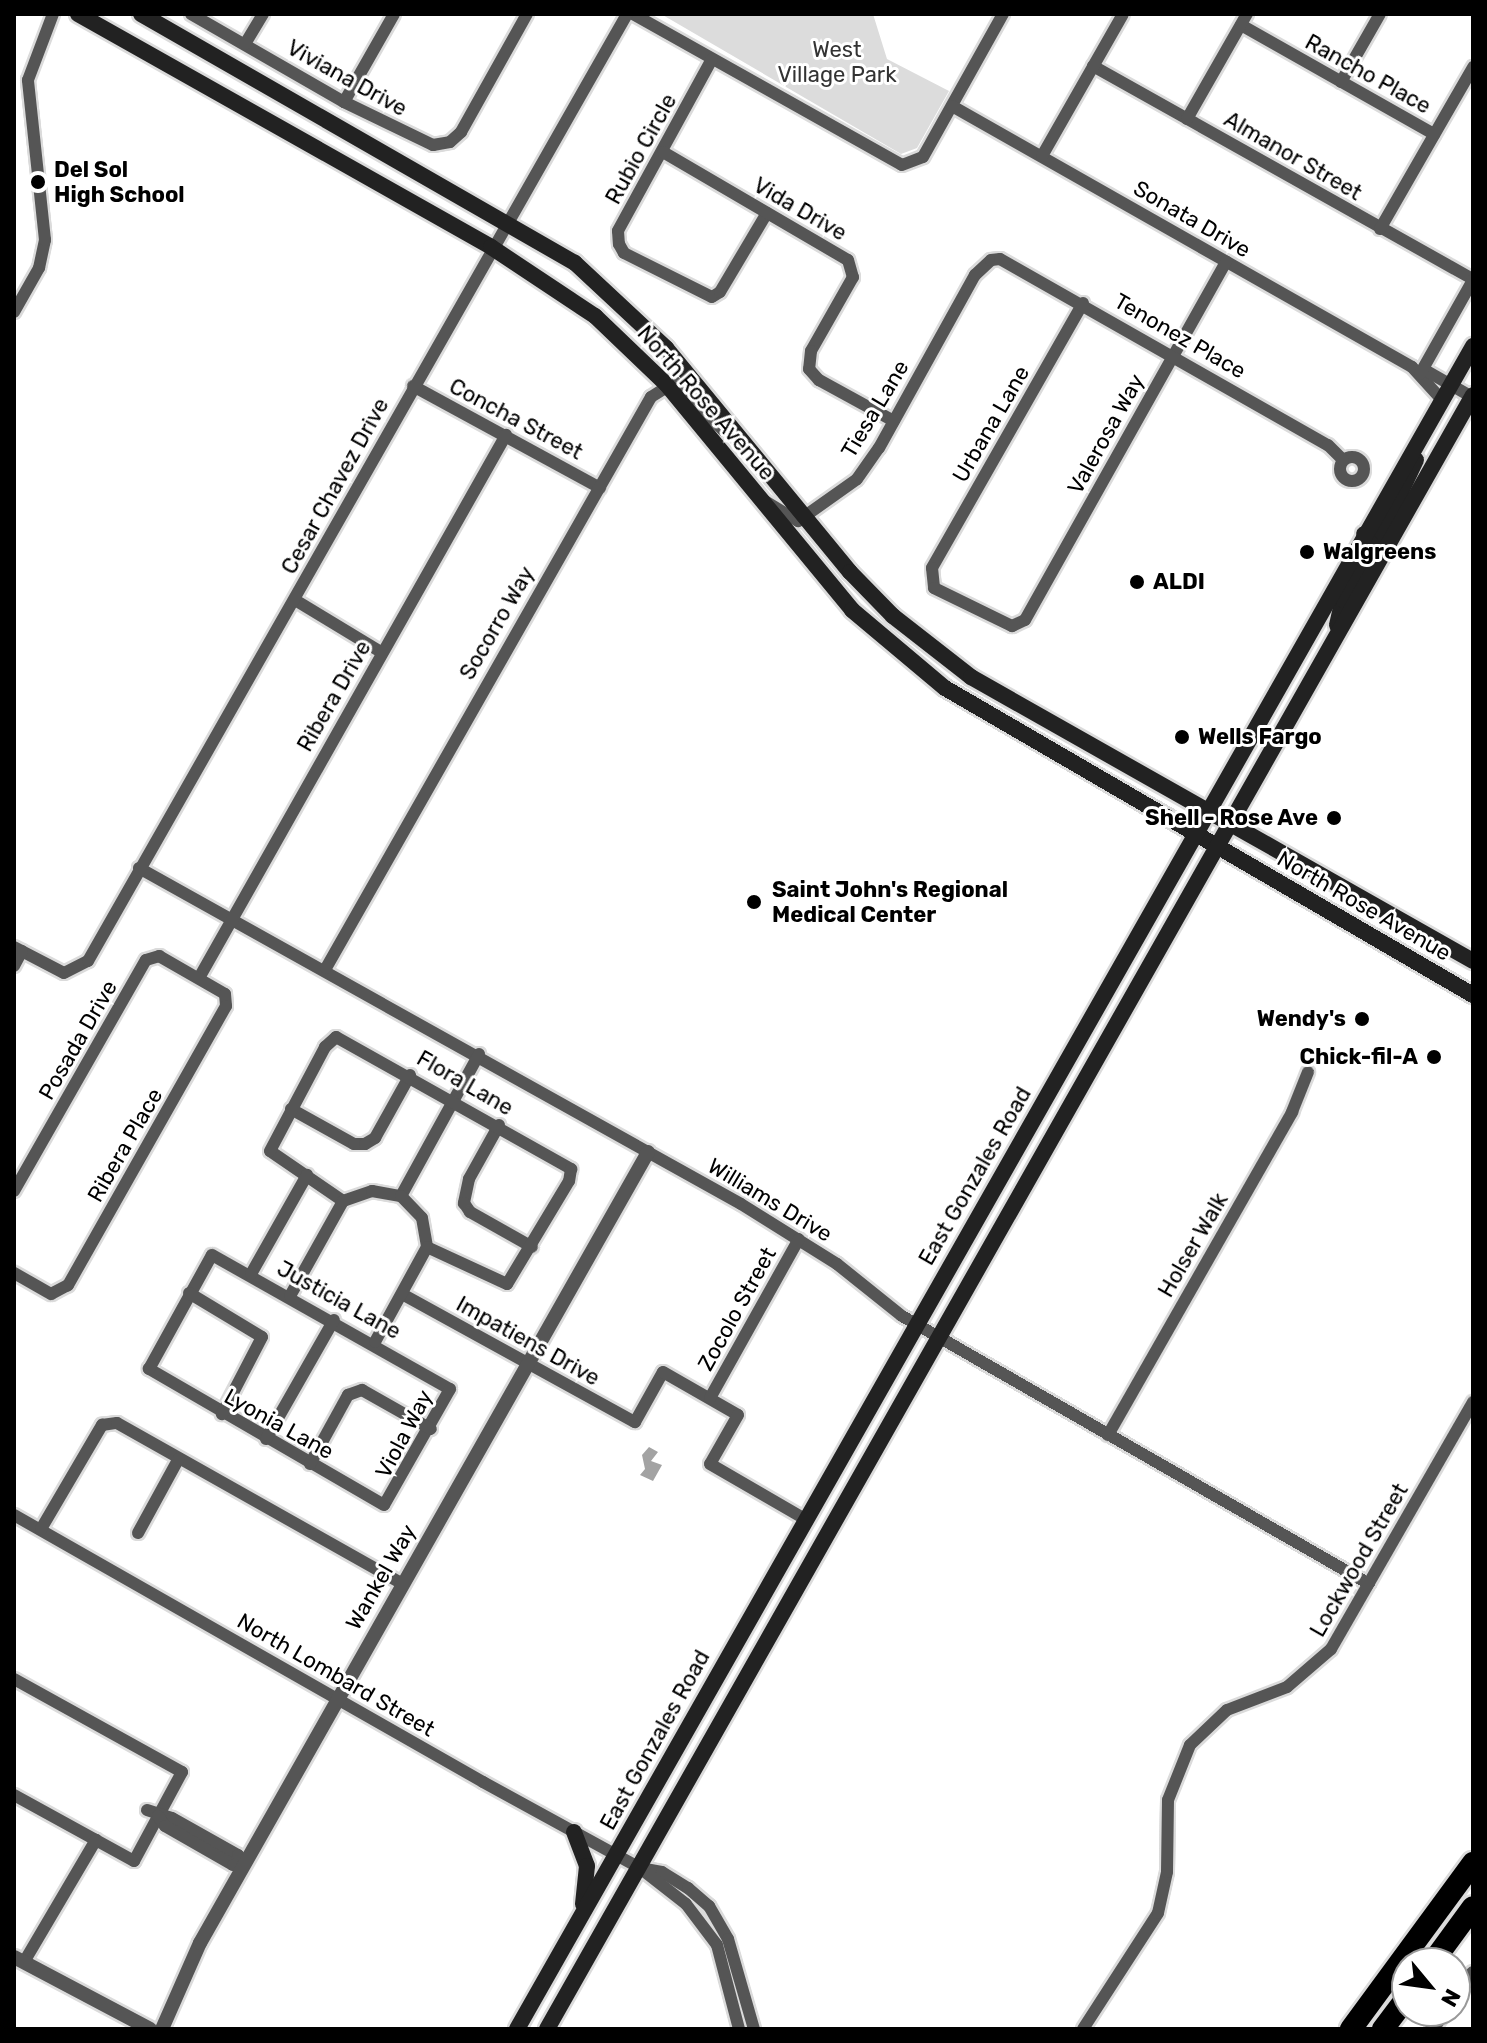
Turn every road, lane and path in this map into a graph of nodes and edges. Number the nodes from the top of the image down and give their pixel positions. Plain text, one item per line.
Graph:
1 (53, 14) edge
2 (78, 14) edge
3 (141, 14) edge
4 (191, 14) edge
5 (263, 14) edge
6 (394, 14) edge
7 (527, 14) edge
8 (627, 14) edge
9 (633, 14) edge
10 (1003, 14) edge
11 (1123, 14) edge
12 (1380, 14) edge
13 (1244, 20) edge
14 (245, 44) junction
15 (712, 59) junction
16 (1093, 66) junction
17 (1473, 67) edge
18 (1341, 82) junction
19 (344, 102) junction
20 (952, 106) junction
21 (1187, 119) junction
22 (1434, 134) junction
23 (663, 152) junction
24 (1042, 156) junction
25 (767, 213) junction
26 (506, 220) junction
27 (1380, 229) junction
28 (491, 247) junction
29 (991, 260) joint
30 (1226, 262) junction
31 (1473, 280) edge
32 (1083, 303) junction
33 (14, 312) edge
34 (1473, 346) edge
35 (1173, 356) junction
36 (1418, 370) junction
37 (666, 384) junction
38 (1451, 384) junction
39 (413, 386) junction
40 (1472, 396) edge
41 (1442, 400) junction
42 (894, 421) junction
43 (736, 434) junction
44 (506, 435) junction
45 (1417, 442) junction
46 (1343, 460) dead end
47 (600, 488) junction
48 (760, 498) junction
49 (807, 517) junction
50 (1364, 534) junction
51 (1387, 547) junction
52 (295, 600) junction
53 (1019, 625) joint
54 (1334, 641) junction
55 (381, 652) junction
56 (1208, 808) junction
57 (1239, 824) junction
58 (1194, 833) junction
59 (1217, 846) junction
60 (139, 868) junction
61 (230, 919) junction
62 (18, 949) edge
63 (1473, 961) edge
64 (14, 966) edge
65 (326, 968) junction
66 (199, 978) junction
67 (1473, 995) edge
68 (479, 1054) junction
69 (1061, 1060) junction
70 (1308, 1072) dead end
71 (410, 1075) junction
72 (454, 1100) junction
73 (291, 1109) junction
74 (499, 1125) junction
75 (648, 1152) junction
76 (307, 1175) junction
77 (1028, 1176) junction
78 (14, 1191) edge
79 (401, 1196) junction
80 (343, 1201) junction
81 (799, 1239) junction
82 (427, 1247) junction
83 (532, 1247) junction
84 (14, 1273) edge
85 (251, 1274) junction
86 (189, 1293) junction
87 (402, 1294) junction
88 (290, 1296) junction
89 (334, 1320) junction
90 (915, 1324) junction
91 (937, 1337) junction
92 (375, 1342) junction
93 (527, 1364) junction
94 (446, 1385) joint
95 (710, 1398) junction
96 (1473, 1402) edge
97 (222, 1414) junction
98 (431, 1429) junction
99 (1108, 1435) junction
100 (266, 1439) junction
101 (179, 1458) junction
102 (310, 1464) junction
103 (388, 1501) joint
104 (14, 1515) edge
105 (805, 1519) junction
106 (41, 1529) junction
107 (138, 1533) dead end
108 (403, 1584) junction
109 (1369, 1584) junction
110 (14, 1679) edge
111 (338, 1699) junction
112 (14, 1795) edge
113 (152, 1813) junction
114 (574, 1832) junction
115 (96, 1840) junction
116 (616, 1855) junction
117 (1473, 1863) edge
118 (244, 1865) junction
119 (640, 1868) junction
120 (1473, 1907) edge
121 (581, 1915) junction
122 (1444, 1947) edge
123 (19, 1959) edge
124 (150, 2029) edge
125 (162, 2029) edge
126 (517, 2029) edge
127 (547, 2029) edge
128 (739, 2029) edge
129 (754, 2029) edge
130 (1083, 2029) edge
131 (1351, 2029) edge

1 - 33 street
2 - 28 main road, North Rose Avenue
3 - 26 main road, North Rose Avenue
4 - 14 street, Viviana Drive
5 - 14 street
6 - 19 street
7 - 19 street, Viviana Drive
8 - 26 street, Cesar Chavez Drive
9 - 15 street
10 - 20 street
11 - 16 street
12 - 18 street
13 - 18 street, Rancho Place
13 - 21 street
14 - 19 street, Viviana Drive
15 - 20 street
15 - 23 street, Rubio Circle
16 - 21 street, Almanor Street
16 - 24 street
17 - 22 street
18 - 22 street, Rancho Place
20 - 24 street, Sonata Drive
21 - 27 street, Almanor Street
22 - 27 street
23 - 25 street, Vida Drive
23 - 25 street, Rubio Circle
24 - 30 street, Sonata Drive
25 - 42 street, Vida Drive
26 - 28 street, Cesar Chavez Drive
26 - 43 main road, North Rose Avenue
27 - 31 street, Almanor Street
28 - 37 main road, North Rose Avenue
28 - 39 street, Cesar Chavez Drive
29 - 32 street, Tenonez Place
29 - 42 street, Tiesa Lane
30 - 35 street, Valerosa Way
30 - 36 street, Sonata Drive
31 - 36 street
32 - 35 street, Tenonez Place
32 - 53 street, Urbana Lane
34 - 38 main road, East Gonzales Road
35 - 46 street, Tenonez Place
35 - 53 street, Valerosa Way
36 - 38 street, Sonata Drive
36 - 41 street, Sonata Drive
37 - 43 street
37 - 47 street, Socorro Way
37 - 48 main road, North Rose Avenue
38 - 40 street, Sonata Drive
38 - 41 main road, East Gonzales Road
39 - 44 street, Concha Street
39 - 52 street, Cesar Chavez Drive
40 - 51 main road, East Gonzales Road
41 - 45 main road, East Gonzales Road
42 - 49 street, Tiesa Lane
43 - 49 main road, North Rose Avenue
44 - 47 street, Concha Street
44 - 55 street, Ribera Drive
45 - 50 main road, East Gonzales Road
45 - 51 main road
47 - 65 street, Socorro Way
48 - 49 street
48 - 58 main road, North Rose Avenue
49 - 56 main road, North Rose Avenue
50 - 54 main road
50 - 56 main road, East Gonzales Road
51 - 54 main road, East Gonzales Road
52 - 55 street
52 - 60 street, Cesar Chavez Drive
54 - 57 main road, East Gonzales Road
55 - 61 street, Ribera Drive
56 - 57 main road, North Rose Avenue
56 - 58 main road, East Gonzales Road
57 - 59 main road, East Gonzales Road
57 - 63 main road, North Rose Avenue
58 - 59 main road, North Rose Avenue
58 - 69 main road, East Gonzales Road
59 - 67 main road, North Rose Avenue
59 - 77 main road, East Gonzales Road
60 - 61 street, Williams Drive
60 - 62 street, Cesar Chavez Drive
61 - 65 street, Williams Drive
61 - 66 street, Ribera Drive
62 - 64 street
65 - 68 street, Williams Drive
66 - 78 street, Posada Drive
66 - 84 street, Ribera Place
68 - 72 street
68 - 75 street, Williams Drive
69 - 77 main road
69 - 90 main road, East Gonzales Road
70 - 99 street, Holser Walk
71 - 72 street, Flora Lane
71 - 73 street
71 - 73 street, Flora Lane
72 - 74 street, Flora Lane
72 - 79 street
73 - 76 street
74 - 83 street
74 - 83 street, Flora Lane
75 - 81 street, Williams Drive
75 - 93 street, Wankel Way
76 - 80 street
76 - 85 street
77 - 91 main road, East Gonzales Road
79 - 80 street
79 - 82 street
80 - 88 street
81 - 90 street, Williams Drive
81 - 95 street, Zocolo Street
82 - 83 street
82 - 87 street
85 - 86 street, Justicia Lane
85 - 88 street, Justicia Lane
86 - 97 street, Lyonia Lane
86 - 97 street
87 - 92 street
87 - 93 street, Impatiens Drive
88 - 89 street, Justicia Lane
89 - 92 street, Justicia Lane
89 - 100 street
90 - 91 street, Williams Drive
90 - 105 main road, East Gonzales Road
91 - 99 street, Williams Drive
91 - 119 main road, East Gonzales Road
92 - 94 street, Justicia Lane
93 - 95 street, Impatiens Drive
93 - 108 street, Wankel Way
94 - 98 street, Viola Way
95 - 105 street
96 - 109 street, Lockwood Street
97 - 100 street, Lyonia Lane
98 - 102 street
98 - 103 street, Viola Way
99 - 109 street, Williams Drive
100 - 102 street, Lyonia Lane
101 - 106 street
101 - 107 street
101 - 108 street
102 - 103 street, Lyonia Lane
104 - 106 street, North Lombard Street
105 - 116 main road, East Gonzales Road
106 - 111 street, North Lombard Street
108 - 111 street, Wankel Way
109 - 130 street, Lockwood Street
110 - 113 street
111 - 114 street, North Lombard Street
111 - 118 street, Wankel Way
112 - 115 street
113 - 115 street
113 - 118 street
114 - 116 street, North Lombard Street
114 - 121 main road
115 - 123 street
116 - 119 street, North Lombard Street
116 - 121 main road, East Gonzales Road
117 - 131 highway
118 - 125 street, Wankel Way
119 - 127 main road, East Gonzales Road
119 - 128 street
119 - 129 street
120 - 122 highway
121 - 126 main road, East Gonzales Road
123 - 124 street

